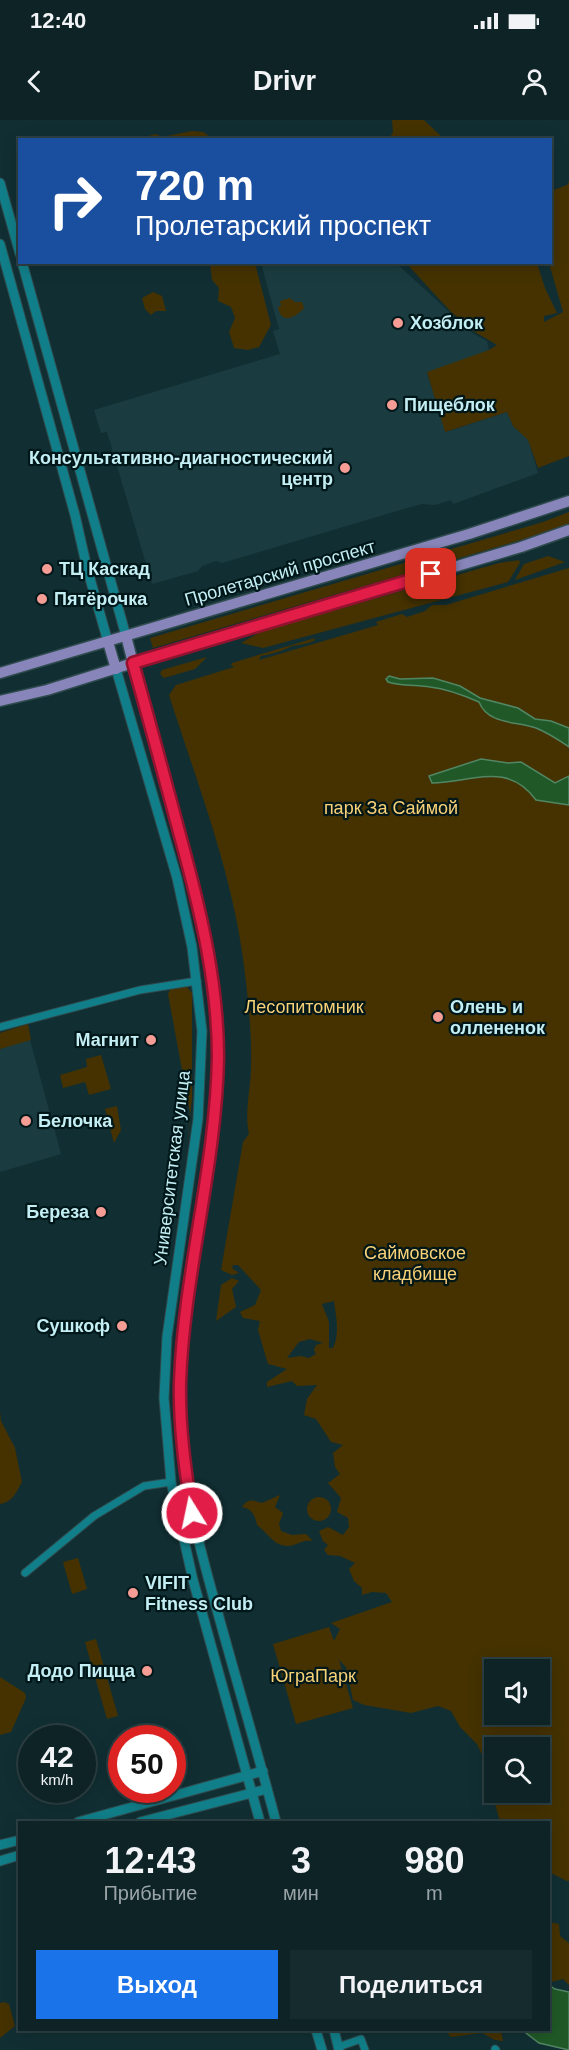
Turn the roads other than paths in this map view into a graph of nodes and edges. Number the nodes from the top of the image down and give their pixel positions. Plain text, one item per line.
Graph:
1 (0, 183) edge
2 (0, 244) edge
3 (18, 247) edge
4 (23, 264) edge
5 (569, 501) edge
6 (569, 531) edge
7 (126, 636) junction
8 (108, 642) junction
9 (133, 663) junction
10 (116, 669) junction
11 (0, 673) edge
12 (0, 701) edge
13 (197, 981) junction
14 (0, 1027) edge
15 (171, 1482) junction
16 (25, 1573) dead end
17 (263, 1771) junction
18 (246, 1775) junction
19 (267, 1789) junction
20 (252, 1794) junction
21 (82, 1821) edge
22 (144, 1821) edge
23 (260, 1821) edge
24 (276, 1821) edge
25 (18, 1840) edge
26 (0, 1845) edge
27 (18, 1856) edge
28 (0, 1861) edge
29 (316, 2031) edge
30 (334, 2031) edge
31 (339, 2049) edge
32 (322, 2050) edge
33 (328, 2050) edge
34 (365, 2050) edge

1 - 3 main road
2 - 8 main road, Университетская улица
4 - 7 main road, Университетская улица
5 - 7 main road, Пролетарский проспект
6 - 9 main road
7 - 8 main road, Пролетарский проспект
7 - 9 main road, Университетская улица
8 - 10 main road, Университетская улица
8 - 11 main road, Пролетарский проспект
9 - 10 main road
9 - 17 main road, Университетская улица
10 - 12 main road
10 - 13 main road, Университетская улица
13 - 14 street
13 - 15 main road, Университетская улица
15 - 16 street
15 - 18 main road, Университетская улица
17 - 18 main road
17 - 19 main road, Университетская улица
18 - 20 main road, Университетская улица
18 - 21 main road
19 - 20 main road
19 - 24 main road, Университетская улица
20 - 22 main road
20 - 23 main road, Университетская улица
25 - 26 main road
27 - 28 main road
29 - 32 main road
30 - 31 main road
31 - 33 main road
31 - 34 street

